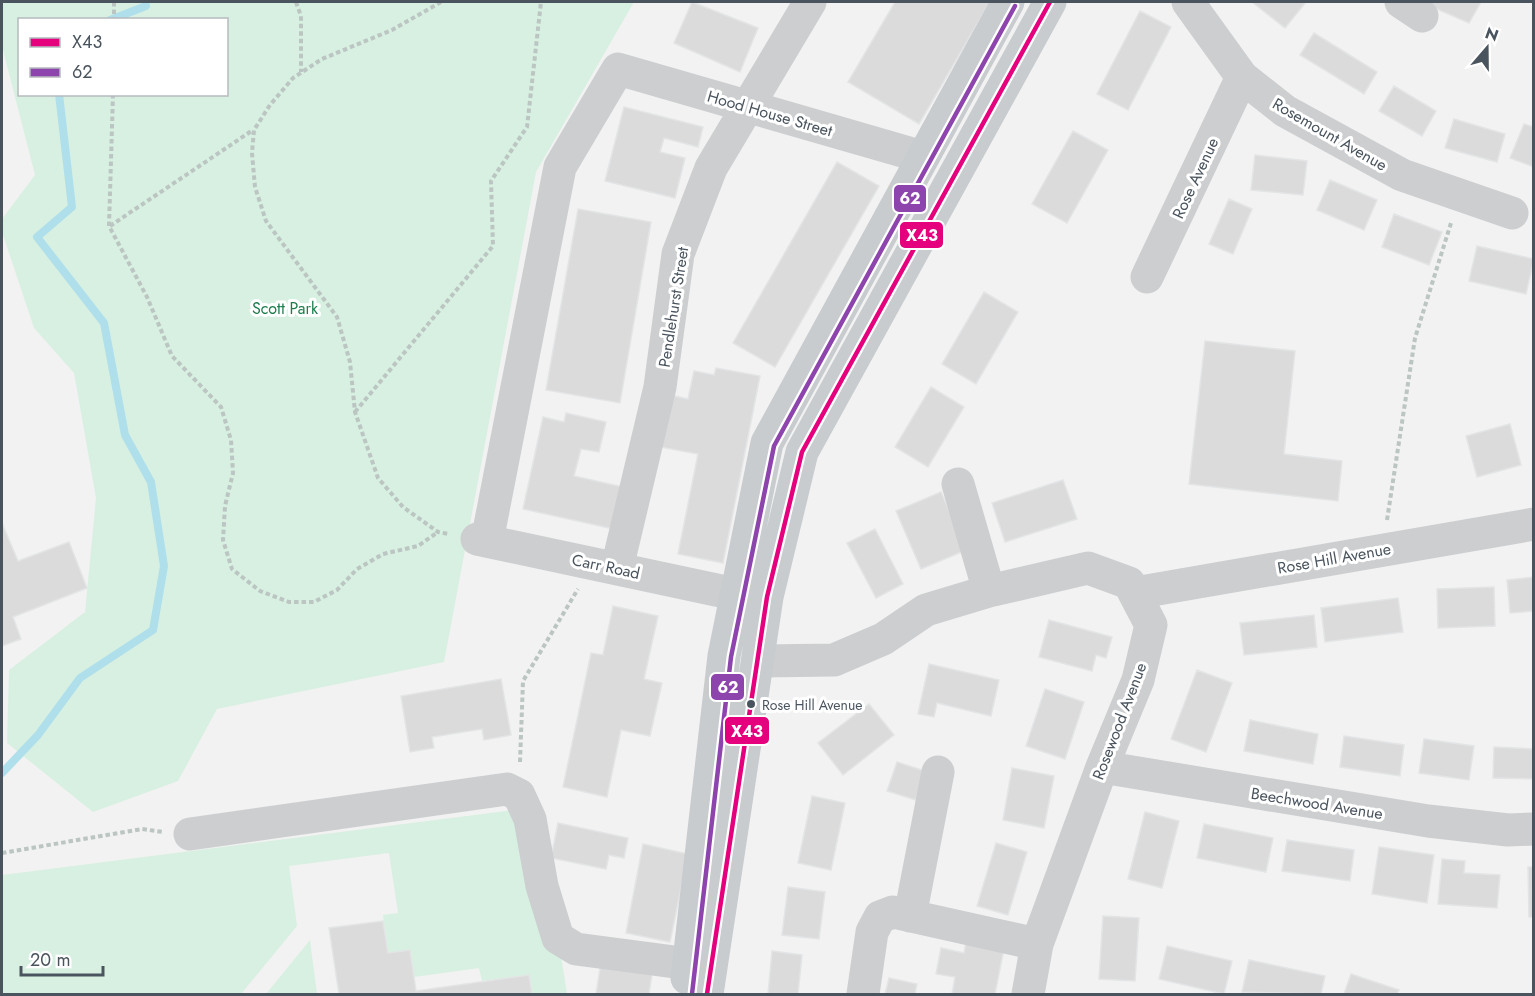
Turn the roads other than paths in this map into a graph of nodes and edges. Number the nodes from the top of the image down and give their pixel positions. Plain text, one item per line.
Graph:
1 (810, 2) edge
2 (1008, 2) edge
3 (1050, 2) edge
4 (1188, 2) edge
5 (1242, 77) junction
6 (748, 107) junction
7 (923, 157) junction
8 (960, 165) junction
9 (1512, 213) dead end
10 (1147, 277) dead end
11 (958, 484) dead end
12 (1533, 524) edge
13 (482, 540) joint
14 (605, 565) junction
15 (989, 591) junction
16 (1135, 593) junction
17 (751, 595) junction
18 (724, 656) junction
19 (758, 661) junction
20 (1102, 767) junction
21 (938, 772) dead end
22 (1533, 829) edge
23 (190, 834) road end
24 (910, 916) junction
25 (1037, 944) junction
26 (687, 979) edge
27 (707, 994) edge
28 (863, 994) edge
29 (1028, 994) edge

1 - 6 street, Pendlehurst Street
2 - 7 main road
3 - 8 main road
4 - 5 street, Rosemount Avenue
5 - 9 street, Rosemount Avenue
5 - 10 street, Rose Avenue
6 - 7 street, Hood House Street
6 - 13 street, Hood House Street
6 - 14 street, Pendlehurst Street
7 - 8 main road
7 - 17 main road
8 - 17 main road
11 - 15 street
12 - 16 street, Rose Hill Avenue
13 - 14 street, Carr Road
14 - 17 street, Carr Road
15 - 16 street, Rosewood Avenue
15 - 19 street, Rosewood Avenue
16 - 20 street, Rosewood Avenue
17 - 18 main road
17 - 19 main road
18 - 19 main road
18 - 26 main road
19 - 27 main road
20 - 22 street, Beechwood Avenue
20 - 25 street, Rosewood Avenue
21 - 24 street
23 - 26 street
24 - 25 street
24 - 28 street
25 - 29 street, Rosewood Avenue

